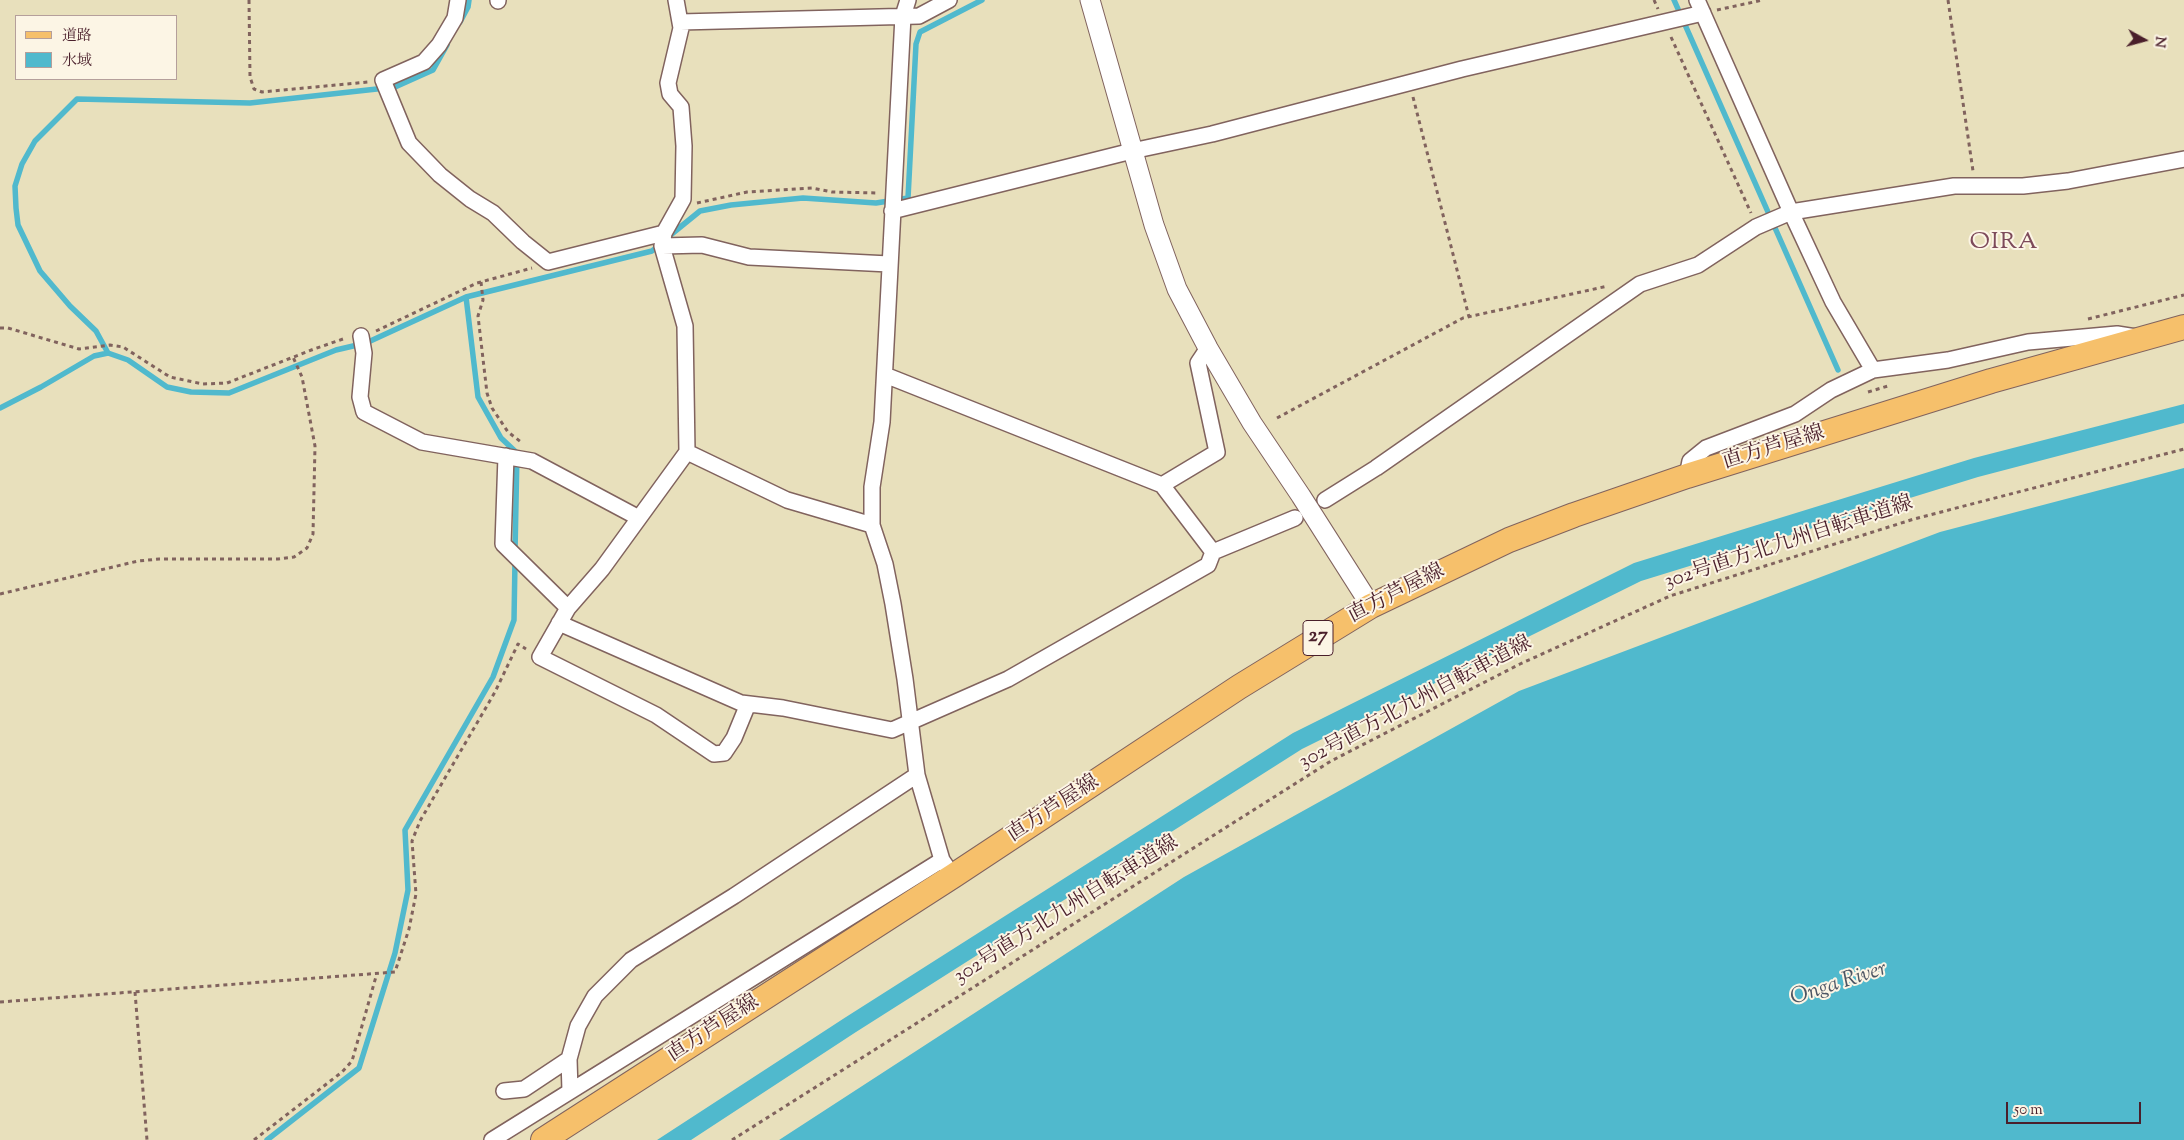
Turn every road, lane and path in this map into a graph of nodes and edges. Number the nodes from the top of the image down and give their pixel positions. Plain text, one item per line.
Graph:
1 (249, 0) edge
2 (458, 0) edge
3 (676, 0) edge
4 (908, 0) edge
5 (949, 0) edge
6 (1090, 0) edge
7 (1654, 0) edge
8 (1763, 0) edge
9 (1948, 0) edge
10 (1700, 6) edge
11 (903, 16) junction
12 (680, 22) junction
13 (1664, 22) junction
14 (383, 80) junction
15 (1409, 82) junction
16 (1132, 151) junction
17 (2184, 159) edge
18 (1975, 186) junction
19 (894, 191) junction
20 (678, 209) junction
21 (892, 211) junction
22 (1790, 212) junction
23 (1756, 226) junction
24 (663, 240) junction
25 (548, 262) junction
26 (889, 264) junction
27 (481, 282) junction
28 (1640, 284) junction
29 (2184, 295) edge
30 (1469, 317) junction
31 (2078, 321) dead end
32 (2184, 327) edge
33 (0, 328) edge
34 (361, 336) junction
35 (2142, 338) junction
36 (1208, 348) junction
37 (293, 357) junction
38 (1872, 370) junction
39 (884, 376) junction
40 (1894, 384) dead end
41 (1859, 395) dead end
42 (1277, 418) dead end
43 (2184, 449) edge
44 (687, 452) junction
45 (506, 456) junction
46 (525, 460) junction
47 (1687, 476) junction
48 (1162, 485) junction
49 (1325, 500) dead end
50 (639, 518) junction
51 (1295, 518) dead end
52 (872, 525) junction
53 (1213, 552) junction
54 (0, 594) edge
55 (1371, 606) junction
56 (568, 608) junction
57 (559, 623) junction
58 (540, 657) junction
59 (748, 704) junction
60 (910, 724) junction
61 (917, 775) junction
62 (948, 868) junction
63 (377, 973) junction
64 (136, 992) junction
65 (0, 1002) edge
66 (569, 1059) junction
67 (570, 1090) junction
68 (504, 1091) dead end
69 (147, 1140) edge
70 (254, 1140) edge
71 (492, 1140) edge
72 (543, 1140) edge
73 (732, 1140) edge

1 - 14 path
2 - 14 street
3 - 12 street
4 - 11 street
5 - 11 street
6 - 16 street
7 - 13 path
8 - 10 path
9 - 18 path
10 - 13 street
10 - 22 street
11 - 12 street
11 - 19 street
12 - 20 street
13 - 15 street
13 - 23 path
14 - 25 street
15 - 16 street
15 - 30 path
16 - 21 street
16 - 36 street
17 - 18 street
18 - 22 street
19 - 20 path
19 - 21 street
20 - 24 street
21 - 26 street
22 - 23 street
22 - 38 street
23 - 28 street
24 - 25 street
24 - 26 street
24 - 44 street
25 - 27 path
26 - 39 street
27 - 34 path
27 - 46 path
28 - 30 path
28 - 49 street
29 - 31 path
30 - 42 path
32 - 35 main road, 直方芦屋線 / 27
33 - 37 path
34 - 37 path
34 - 45 street
35 - 38 street
35 - 47 main road, 直方芦屋線 / 27
36 - 48 street
36 - 55 street
37 - 54 path
38 - 47 street
39 - 48 street
39 - 52 street
40 - 41 path
43 - 73 path, 302号直方北九州自転車道線
44 - 50 street
44 - 52 street
45 - 46 street
45 - 56 street
46 - 50 street
47 - 55 main road, 直方芦屋線 / 27
48 - 53 street
50 - 56 street
51 - 53 street
52 - 60 street
53 - 60 street
55 - 62 main road, 直方芦屋線 / 27
56 - 57 street
57 - 58 street
57 - 59 street
58 - 59 street
58 - 63 path
59 - 60 street
60 - 61 street
61 - 62 street
61 - 66 street
62 - 67 street
62 - 72 main road, 直方芦屋線 / 27
63 - 64 path
63 - 70 path
64 - 65 path
64 - 69 path
66 - 67 street
66 - 68 street
67 - 71 street

